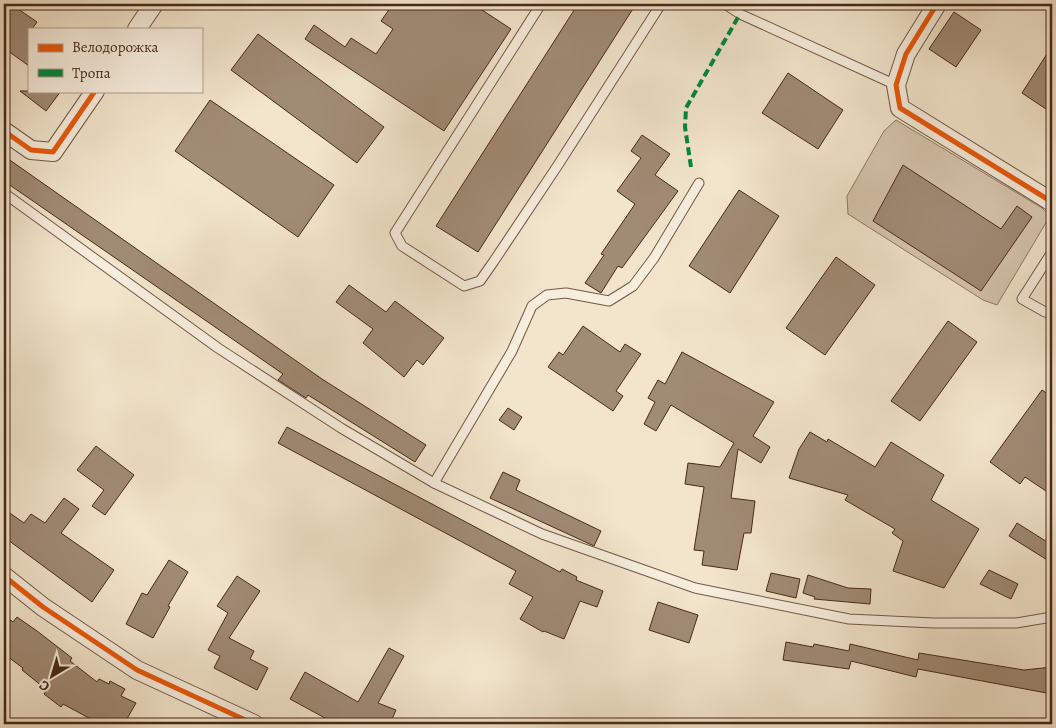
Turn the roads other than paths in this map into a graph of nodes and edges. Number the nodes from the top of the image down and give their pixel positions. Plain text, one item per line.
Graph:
1 (154, 4) edge
2 (540, 4) edge
3 (661, 4) edge
4 (725, 4) edge
5 (937, 4) edge
6 (138, 28) edge
7 (896, 85) junction
8 (94, 92) edge
9 (4, 132) edge
10 (699, 184) dead end
11 (4, 193) edge
12 (1052, 202) edge
13 (1052, 252) edge
14 (1045, 312) dead end
15 (434, 483) junction
16 (4, 576) edge
17 (1052, 616) edge
18 (254, 724) edge

1 - 6 street
2 - 3 lane
4 - 7 lane
5 - 7 street
7 - 12 street
8 - 9 street
10 - 15 lane
11 - 15 lane
13 - 14 lane
15 - 17 lane
16 - 18 street

